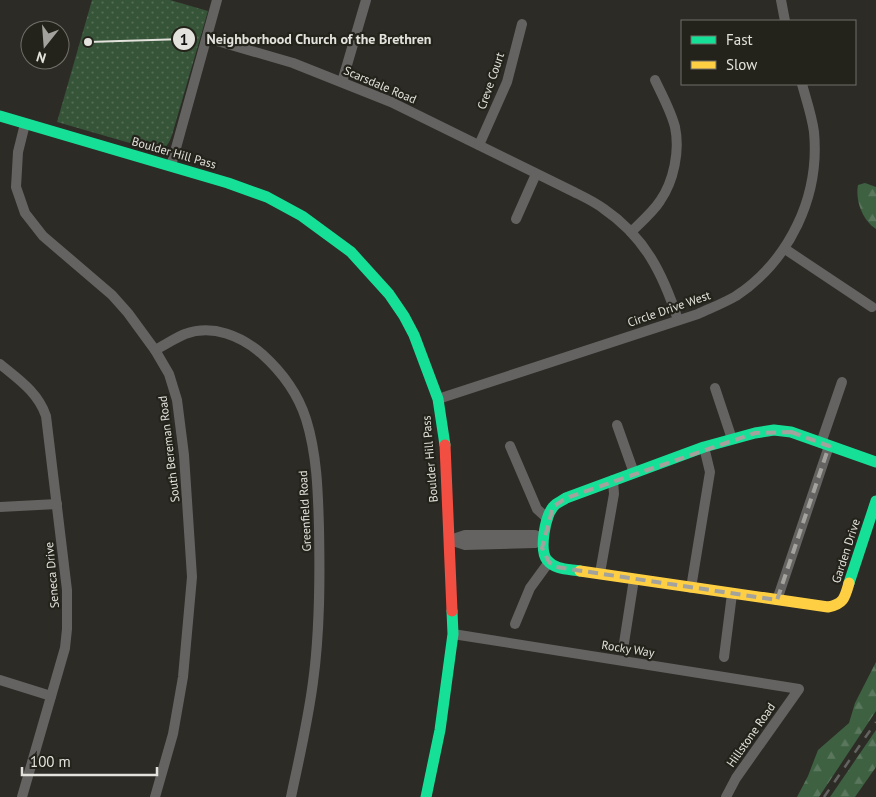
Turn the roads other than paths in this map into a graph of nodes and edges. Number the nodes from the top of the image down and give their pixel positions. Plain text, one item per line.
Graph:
1 (217, 0) edge
2 (366, 0) edge
3 (781, 0) edge
4 (786, 20) edge
5 (522, 24) dead end
6 (207, 38) junction
7 (655, 80) dead end
8 (342, 82) junction
9 (802, 85) edge
10 (0, 116) edge
11 (25, 124) junction
12 (479, 145) junction
13 (171, 166) junction
14 (536, 174) junction
15 (516, 219) dead end
16 (631, 232) junction
17 (785, 248) junction
18 (872, 307) dead end
19 (678, 320) junction
20 (155, 350) junction
21 (0, 364) edge
22 (842, 382) dead end
23 (715, 388) dead end
24 (438, 399) junction
25 (617, 426) dead end
26 (732, 439) junction
27 (825, 444) junction
28 (510, 446) dead end
29 (704, 447) junction
30 (876, 462) edge
31 (634, 473) junction
32 (612, 480) junction
33 (876, 501) edge
34 (57, 504) junction
35 (0, 507) edge
36 (548, 519) junction
37 (543, 539) junction
38 (450, 540) junction
39 (549, 562) junction
40 (600, 573) junction
41 (634, 579) junction
42 (691, 588) junction
43 (732, 594) junction
44 (777, 600) junction
45 (515, 624) dead end
46 (453, 634) junction
47 (624, 643) dead end
48 (724, 657) dead end
49 (0, 680) edge
50 (799, 689) joint
51 (52, 696) junction
52 (22, 797) edge
53 (155, 797) edge
54 (291, 797) edge
55 (426, 797) edge
56 (726, 797) edge

1 - 6 street
2 - 8 street
3 - 4 street
5 - 12 street, Creve Court
6 - 8 street, Scarsdale Road
6 - 13 street
7 - 16 street
8 - 12 street, Scarsdale Road
9 - 17 street, Circle Drive West
10 - 11 street, Boulder Hill Pass
11 - 13 street, Boulder Hill Pass
11 - 20 street, South Bereman Road
12 - 14 street, Scarsdale Road
13 - 24 street, Boulder Hill Pass
14 - 15 street
14 - 16 street, Scarsdale Road
16 - 19 street, Scarsdale Road
17 - 18 street
17 - 19 street, Circle Drive West
19 - 24 street, Circle Drive West
20 - 53 street, South Bereman Road
20 - 54 street, Greenfield Road
21 - 34 street, Seneca Drive
22 - 27 street
23 - 26 street
24 - 38 street, Boulder Hill Pass
25 - 31 street
26 - 27 street
26 - 29 street
27 - 30 street
27 - 44 street
28 - 36 street
29 - 31 street
29 - 42 street
31 - 32 street
32 - 36 street
32 - 40 street
33 - 44 street, Garden Drive
34 - 35 street
34 - 51 street, Seneca Drive
36 - 37 street
37 - 38 street
37 - 39 street
38 - 46 street, Boulder Hill Pass
39 - 40 street, Garden Drive
39 - 45 street
40 - 41 street, Garden Drive
41 - 42 street, Garden Drive
41 - 47 street
42 - 43 street, Garden Drive
43 - 44 street, Garden Drive
43 - 48 street
46 - 50 street, Rocky Way
46 - 55 street, Boulder Hill Pass
49 - 51 street
50 - 56 street, Hillstone Road
51 - 52 street, Seneca Drive

